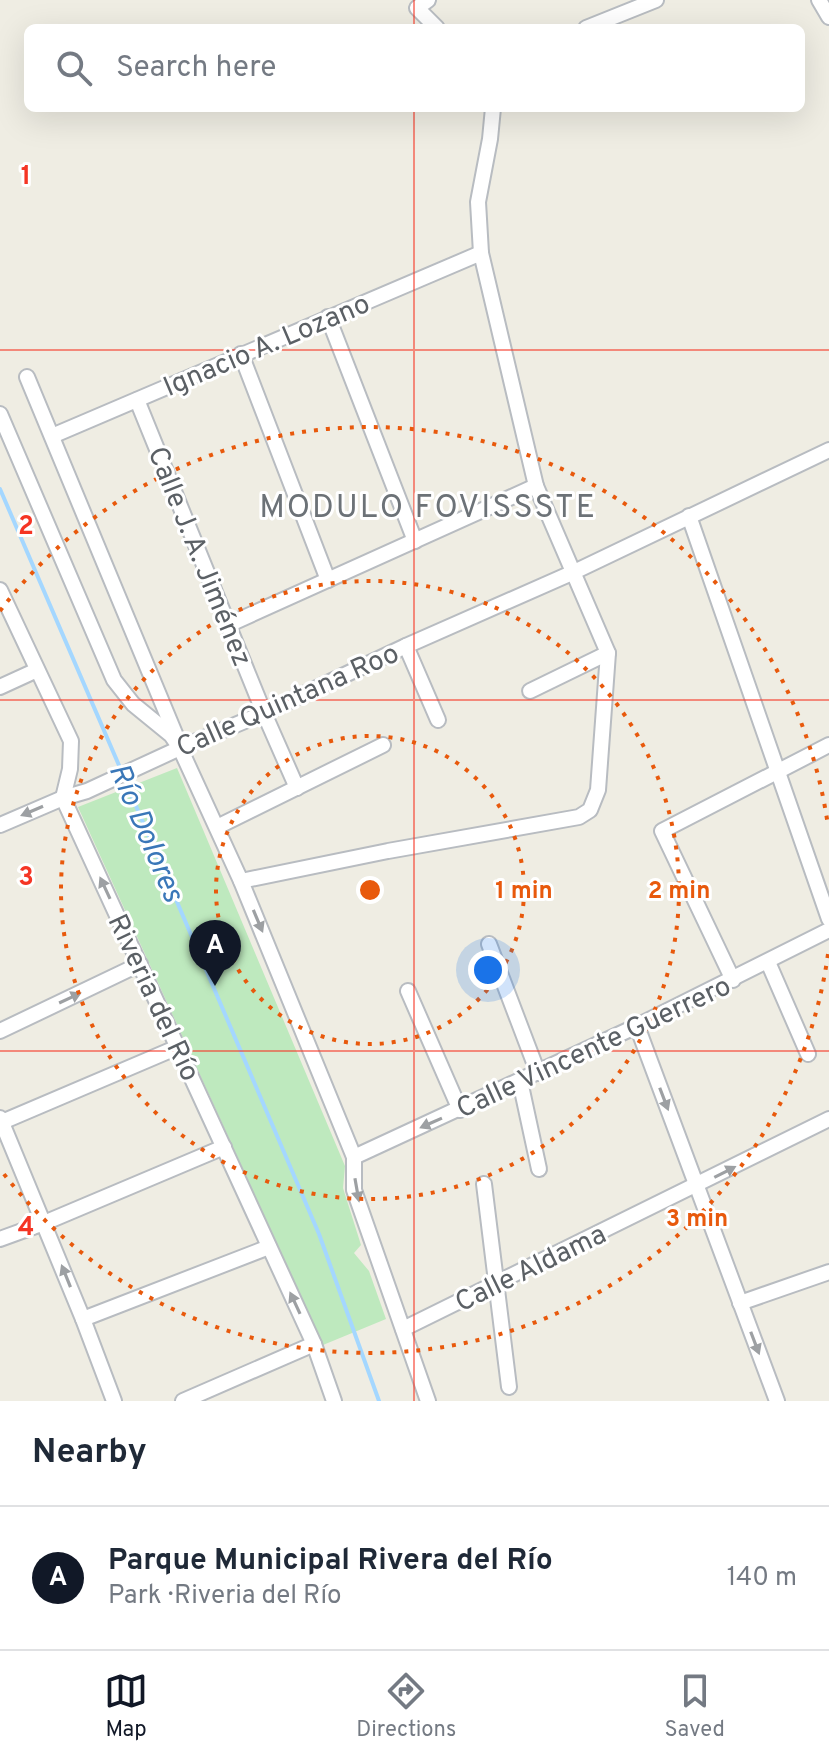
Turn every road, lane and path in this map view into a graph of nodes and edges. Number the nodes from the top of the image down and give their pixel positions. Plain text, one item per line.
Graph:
1 (656, 0) edge
2 (819, 0) edge
3 (422, 4) edge
4 (829, 17) edge
5 (434, 24) edge
6 (596, 24) edge
7 (493, 112) edge
8 (481, 253) junction
9 (328, 317) junction
10 (241, 354) junction
11 (27, 377) dead end
12 (137, 400) junction
13 (0, 414) edge
14 (52, 436) junction
15 (829, 450) edge
16 (536, 486) junction
17 (689, 516) junction
18 (415, 541) junction
19 (574, 572) junction
20 (328, 580) junction
21 (1, 596) edge
22 (230, 624) junction
23 (406, 646) junction
24 (608, 653) junction
25 (37, 670) junction
26 (0, 687) edge
27 (530, 691) dead end
28 (264, 713) junction
29 (438, 720) dead end
30 (383, 745) dead end
31 (829, 745) edge
32 (180, 748) junction
33 (778, 771) junction
34 (297, 788) junction
35 (63, 798) junction
36 (0, 825) edge
37 (217, 827) junction
38 (241, 881) junction
39 (829, 919) edge
40 (829, 930) edge
41 (489, 944) dead end
42 (768, 962) junction
43 (140, 964) junction
44 (733, 980) junction
45 (408, 991) dead end
46 (637, 1026) junction
47 (0, 1031) edge
48 (178, 1047) junction
49 (808, 1054) dead end
50 (538, 1073) junction
51 (520, 1081) junction
52 (460, 1110) junction
53 (829, 1119) edge
54 (1, 1120) edge
55 (224, 1147) junction
56 (354, 1157) junction
57 (539, 1169) dead end
58 (484, 1184) dead end
59 (696, 1186) junction
60 (44, 1223) junction
61 (0, 1239) edge
62 (269, 1247) junction
63 (829, 1272) edge
64 (496, 1284) junction
65 (740, 1303) junction
66 (83, 1319) junction
67 (403, 1329) junction
68 (314, 1344) junction
69 (509, 1387) dead end
70 (114, 1401) edge
71 (183, 1401) edge
72 (334, 1401) edge
73 (428, 1401) edge
74 (777, 1401) edge

1 - 6 street
2 - 4 street
3 - 5 street
7 - 8 street
8 - 9 street, Ignacio A. Lozano
8 - 16 street
9 - 10 street, Ignacio A. Lozano
9 - 18 street
10 - 12 street, Ignacio A. Lozano
10 - 20 street
11 - 14 street
12 - 14 street, Ignacio A. Lozano
12 - 22 street, Calle J. A. Jiménez
13 - 32 street
14 - 32 street
15 - 17 street, Calle Quintana Roo
16 - 18 street
16 - 19 street
17 - 19 street, Calle Quintana Roo
17 - 33 street
18 - 20 street
19 - 23 street, Calle Quintana Roo
19 - 24 street
20 - 22 street
21 - 25 street
22 - 28 street, Calle J. A. Jiménez
23 - 28 street, Calle Quintana Roo
23 - 29 street
24 - 27 street
24 - 38 street
25 - 26 street
25 - 35 street
28 - 32 street, Calle Quintana Roo
28 - 34 street, Calle J. A. Jiménez
30 - 34 street
31 - 33 street
32 - 35 street, Calle Quintana Roo
32 - 37 street
33 - 39 street
33 - 44 street
34 - 37 street
35 -> 36 street, Calle Quintana Roo
43 -> 35 street, Riveria del Río
37 - 38 street
38 -> 56 street
40 - 42 street, Calle Vincente Guerrero
41 - 50 street
42 - 44 street, Calle Vincente Guerrero
42 - 49 street
47 -> 43 street
43 - 48 street, Riveria del Río
44 - 46 street, Calle Vincente Guerrero
45 - 52 street
46 - 50 street, Calle Vincente Guerrero
46 -> 59 street
48 - 54 street
48 - 55 street, Riveria del Río
50 - 51 street, Calle Vincente Guerrero
51 - 52 street, Calle Vincente Guerrero
51 - 57 street
52 -> 56 street, Calle Vincente Guerrero
59 -> 53 street, Calle Aldama
54 - 60 street
55 - 60 street
55 - 62 street, Riveria del Río
56 -> 67 street
58 - 64 street
59 - 64 street, Calle Aldama
59 - 65 street
60 - 61 street
66 -> 60 street
62 - 66 street
68 -> 62 street, Riveria del Río
63 - 65 street
64 - 67 street, Calle Aldama
64 - 69 street
65 -> 74 street
66 - 70 street
67 - 73 street
68 - 71 street
68 - 72 street, Riveria del Río

